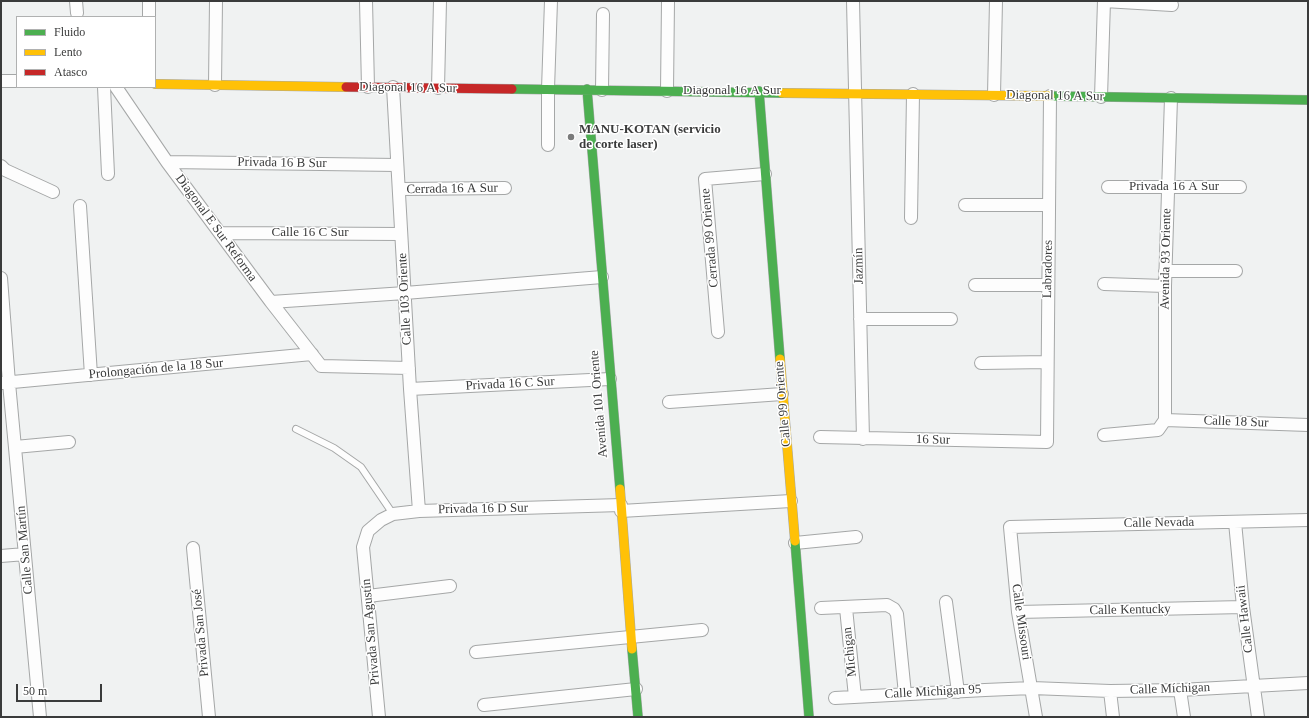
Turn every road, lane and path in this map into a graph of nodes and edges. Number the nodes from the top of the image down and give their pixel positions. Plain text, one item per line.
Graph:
1 (149, 1) edge
2 (216, 1) edge
3 (366, 1) edge
4 (440, 1) edge
5 (552, 1) edge
6 (668, 1) edge
7 (853, 1) edge
8 (996, 1) edge
9 (1104, 1) edge
10 (1172, 5) dead end
11 (603, 14) dead end
12 (149, 16) edge
13 (16, 81) edge
14 (1, 82) edge
15 (156, 84) edge
16 (215, 85) junction
17 (368, 87) junction
18 (393, 87) junction
19 (104, 88) edge
20 (117, 88) edge
21 (438, 88) junction
22 (548, 89) junction
23 (588, 89) junction
24 (602, 90) junction
25 (666, 91) junction
26 (759, 91) junction
27 (854, 93) junction
28 (913, 94) junction
29 (994, 95) junction
30 (1050, 96) junction
31 (1101, 97) junction
32 (1171, 98) junction
33 (1308, 100) edge
34 (548, 145) dead end
35 (167, 162) junction
36 (397, 165) junction
37 (1, 166) edge
38 (108, 174) dead end
39 (765, 174) junction
40 (1108, 187) dead end
41 (1168, 187) junction
42 (1240, 187) dead end
43 (505, 188) dead end
44 (400, 190) junction
45 (52, 192) dead end
46 (966, 205) dead end
47 (1049, 205) junction
48 (80, 206) dead end
49 (911, 218) dead end
50 (220, 233) junction
51 (401, 234) junction
52 (1165, 271) junction
53 (1236, 271) dead end
54 (602, 277) junction
55 (1, 278) edge
56 (1104, 284) dead end
57 (975, 285) dead end
58 (1048, 285) junction
59 (1165, 286) junction
60 (405, 293) junction
61 (271, 302) junction
62 (860, 319) junction
63 (951, 319) dead end
64 (718, 332) dead end
65 (312, 354) junction
66 (981, 362) dead end
67 (1047, 362) junction
68 (409, 368) junction
69 (91, 375) junction
70 (610, 379) junction
71 (5, 383) edge
72 (410, 389) junction
73 (782, 394) junction
74 (669, 402) dead end
75 (1164, 420) junction
76 (1308, 425) edge
77 (296, 428) dead end
78 (1104, 435) dead end
79 (820, 437) dead end
80 (863, 439) junction
81 (69, 442) dead end
82 (1047, 442) joint
83 (15, 447) junction
84 (791, 501) junction
85 (621, 508) junction
86 (419, 511) junction
87 (393, 514) junction
88 (1308, 520) edge
89 (1235, 522) junction
90 (1010, 527) joint
91 (856, 537) dead end
92 (795, 543) junction
93 (363, 547) joint
94 (193, 548) dead end
95 (25, 554) junction
96 (1, 556) edge
97 (450, 586) dead end
98 (368, 596) junction
99 (946, 602) dead end
100 (1243, 607) junction
101 (821, 608) dead end
102 (846, 608) junction
103 (1018, 612) junction
104 (702, 630) dead end
105 (631, 637) junction
106 (476, 652) dead end
107 (1308, 683) edge
108 (1254, 685) junction
109 (1032, 688) junction
110 (636, 689) junction
111 (1180, 690) junction
112 (1110, 691) junction
113 (958, 692) junction
114 (905, 694) junction
115 (855, 697) junction
116 (835, 698) dead end
117 (484, 705) dead end
118 (40, 717) edge
119 (209, 717) edge
120 (379, 717) edge
121 (638, 717) edge
122 (809, 717) edge
123 (1036, 717) edge
124 (1113, 717) edge
125 (1184, 717) edge
126 (1258, 717) edge

1 - 12 street
2 - 16 street
3 - 17 street
4 - 21 street
5 - 22 street
6 - 25 street
7 - 27 street, Jazmín
8 - 29 street
9 - 10 street
9 - 31 street
11 - 24 street
13 - 14 street
15 - 16 street, Diagonal 16 A Sur
16 - 17 street, Diagonal 16 A Sur
17 - 18 street, Diagonal 16 A Sur
18 - 21 street, Diagonal 16 A Sur
18 - 36 street, Calle 103 Oriente
19 - 38 street
20 - 35 street, Diagonal E Sur Reforma
21 - 22 street, Diagonal 16 A Sur
22 - 23 street, Diagonal 16 A Sur
22 - 34 street
23 - 24 street, Diagonal 16 A Sur
23 - 54 street, Avenida 101 Oriente
24 - 25 street, Diagonal 16 A Sur
25 - 26 street, Diagonal 16 A Sur
26 - 27 street, Diagonal 16 A Sur
26 - 39 street, Calle 99 Oriente
27 - 28 street, Diagonal 16 A Sur
27 - 62 street, Jazmín
28 - 29 street, Diagonal 16 A Sur
28 - 49 street
29 - 30 street, Diagonal 16 A Sur
30 - 31 street, Diagonal 16 A Sur
30 - 47 street, Labradores
31 - 32 street, Diagonal 16 A Sur
32 - 33 street, Diagonal 16 A Sur
32 - 41 street, Avenida 93 Oriente
35 - 36 street, Privada 16 B Sur
35 - 50 street, Diagonal E Sur Reforma
36 - 44 street, Calle 103 Oriente
37 - 45 street
39 - 64 street, Cerrada 99 Oriente
39 - 73 street, Calle 99 Oriente
40 - 41 street, Privada 16 A Sur
41 - 42 street, Privada 16 A Sur
41 - 52 street, Avenida 93 Oriente
43 - 44 street, Cerrada 16 A Sur
44 - 51 street, Calle 103 Oriente
46 - 47 street
47 - 58 street, Labradores
48 - 69 street
50 - 51 street, Calle 16 C Sur
50 - 61 street, Diagonal E Sur Reforma
51 - 60 street, Calle 103 Oriente
52 - 53 street
52 - 59 street, Avenida 93 Oriente
54 - 60 street
54 - 70 street, Avenida 101 Oriente
55 - 71 street, Calle San Martín
56 - 59 street
57 - 58 street
58 - 67 street, Labradores
59 - 75 street, Avenida 93 Oriente
60 - 61 street
60 - 68 street, Calle 103 Oriente
61 - 65 street, Diagonal E Sur Reforma
62 - 63 street
62 - 80 street, Jazmín
65 - 68 street, Diagonal E Sur Reforma
65 - 69 street, Prolongación de la 18 Sur
66 - 67 street
67 - 82 street, Labradores
68 - 72 street, Calle 103 Oriente
69 - 71 street, Prolongación de la 18 Sur
70 - 72 street, Privada 16 C Sur
70 - 85 street, Avenida 101 Oriente
71 - 83 street, Calle San Martín
72 - 86 street, Calle 103 Oriente
73 - 74 street
73 - 84 street, Calle 99 Oriente
75 - 76 street, Calle 18 Sur
75 - 78 street
77 - 87 lane
79 - 80 street, 16 Sur
80 - 82 street, 16 Sur
81 - 83 street
83 - 95 street, Calle San Martín
84 - 85 street, Privada 16 D Sur
84 - 92 street, Calle 99 Oriente
85 - 86 street, Privada 16 D Sur
85 - 105 street, Avenida 101 Oriente
86 - 87 street, Privada 16 D Sur
87 - 93 street, Privada 16 D Sur
88 - 89 street, Calle Nevada
89 - 90 street, Calle Nevada
89 - 100 street, Calle Hawaii
90 - 103 street, Calle Missouri
91 - 92 street
92 - 122 street, Calle 99 Oriente
93 - 98 street, Privada San Agustín
94 - 119 street, Privada San José
95 - 96 street
95 - 118 street, Calle San Martín
97 - 98 street
98 - 120 street, Privada San Agustín
99 - 113 street
100 - 103 street, Calle Kentucky
100 - 108 street, Calle Hawaii
101 - 102 street
102 - 114 street
102 - 115 street, Michigan
103 - 109 street, Calle Missouri
104 - 105 street
105 - 106 street
105 - 110 street, Avenida 101 Oriente
107 - 108 street, Calle Míchigan
108 - 111 street, Calle Míchigan
108 - 126 street, Calle Hawaii
109 - 112 street, Calle Míchigan
109 - 113 street, Calle Michigan 95
109 - 123 street, Calle Missouri
110 - 117 street
110 - 121 street, Avenida 101 Oriente
111 - 112 street, Calle Míchigan
111 - 125 street
112 - 124 street
113 - 114 street, Calle Michigan 95
114 - 115 street, Calle Michigan 95
115 - 116 street, Calle Michigan 95

